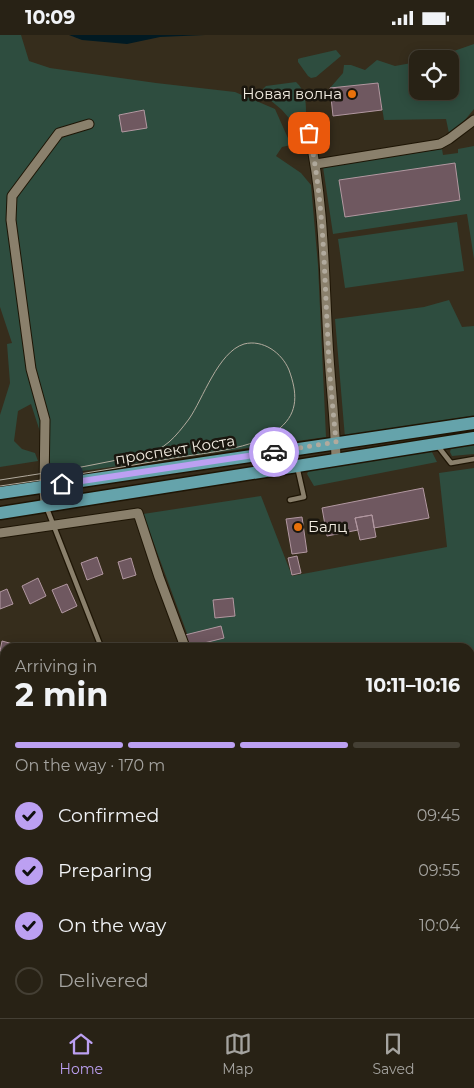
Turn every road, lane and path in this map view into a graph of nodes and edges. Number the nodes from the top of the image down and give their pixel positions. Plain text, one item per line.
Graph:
1 (474, 120) edge
2 (89, 124) dead end
3 (309, 133) dead end
4 (316, 165) junction
5 (474, 423) edge
6 (474, 438) edge
7 (336, 442) junction
8 (436, 443) junction
9 (336, 459) junction
10 (474, 459) edge
11 (297, 465) junction
12 (44, 487) junction
13 (0, 493) edge
14 (290, 500) dead end
15 (45, 505) junction
16 (0, 513) edge
17 (54, 525) junction
18 (0, 533) edge
19 (99, 643) edge
20 (184, 643) edge

1 - 4 street
2 - 12 street
3 - 4 street
4 - 7 street
5 - 7 main road, проспект Коста
6 - 8 main road
7 - 9 street
7 - 12 main road, проспект Коста
8 - 9 main road
8 - 10 lane
9 - 11 main road
11 - 14 lane
11 - 15 main road
12 - 13 main road, проспект Коста
12 - 15 street
15 - 16 main road
15 - 17 lane
17 - 18 street
17 - 19 lane
17 - 20 street

